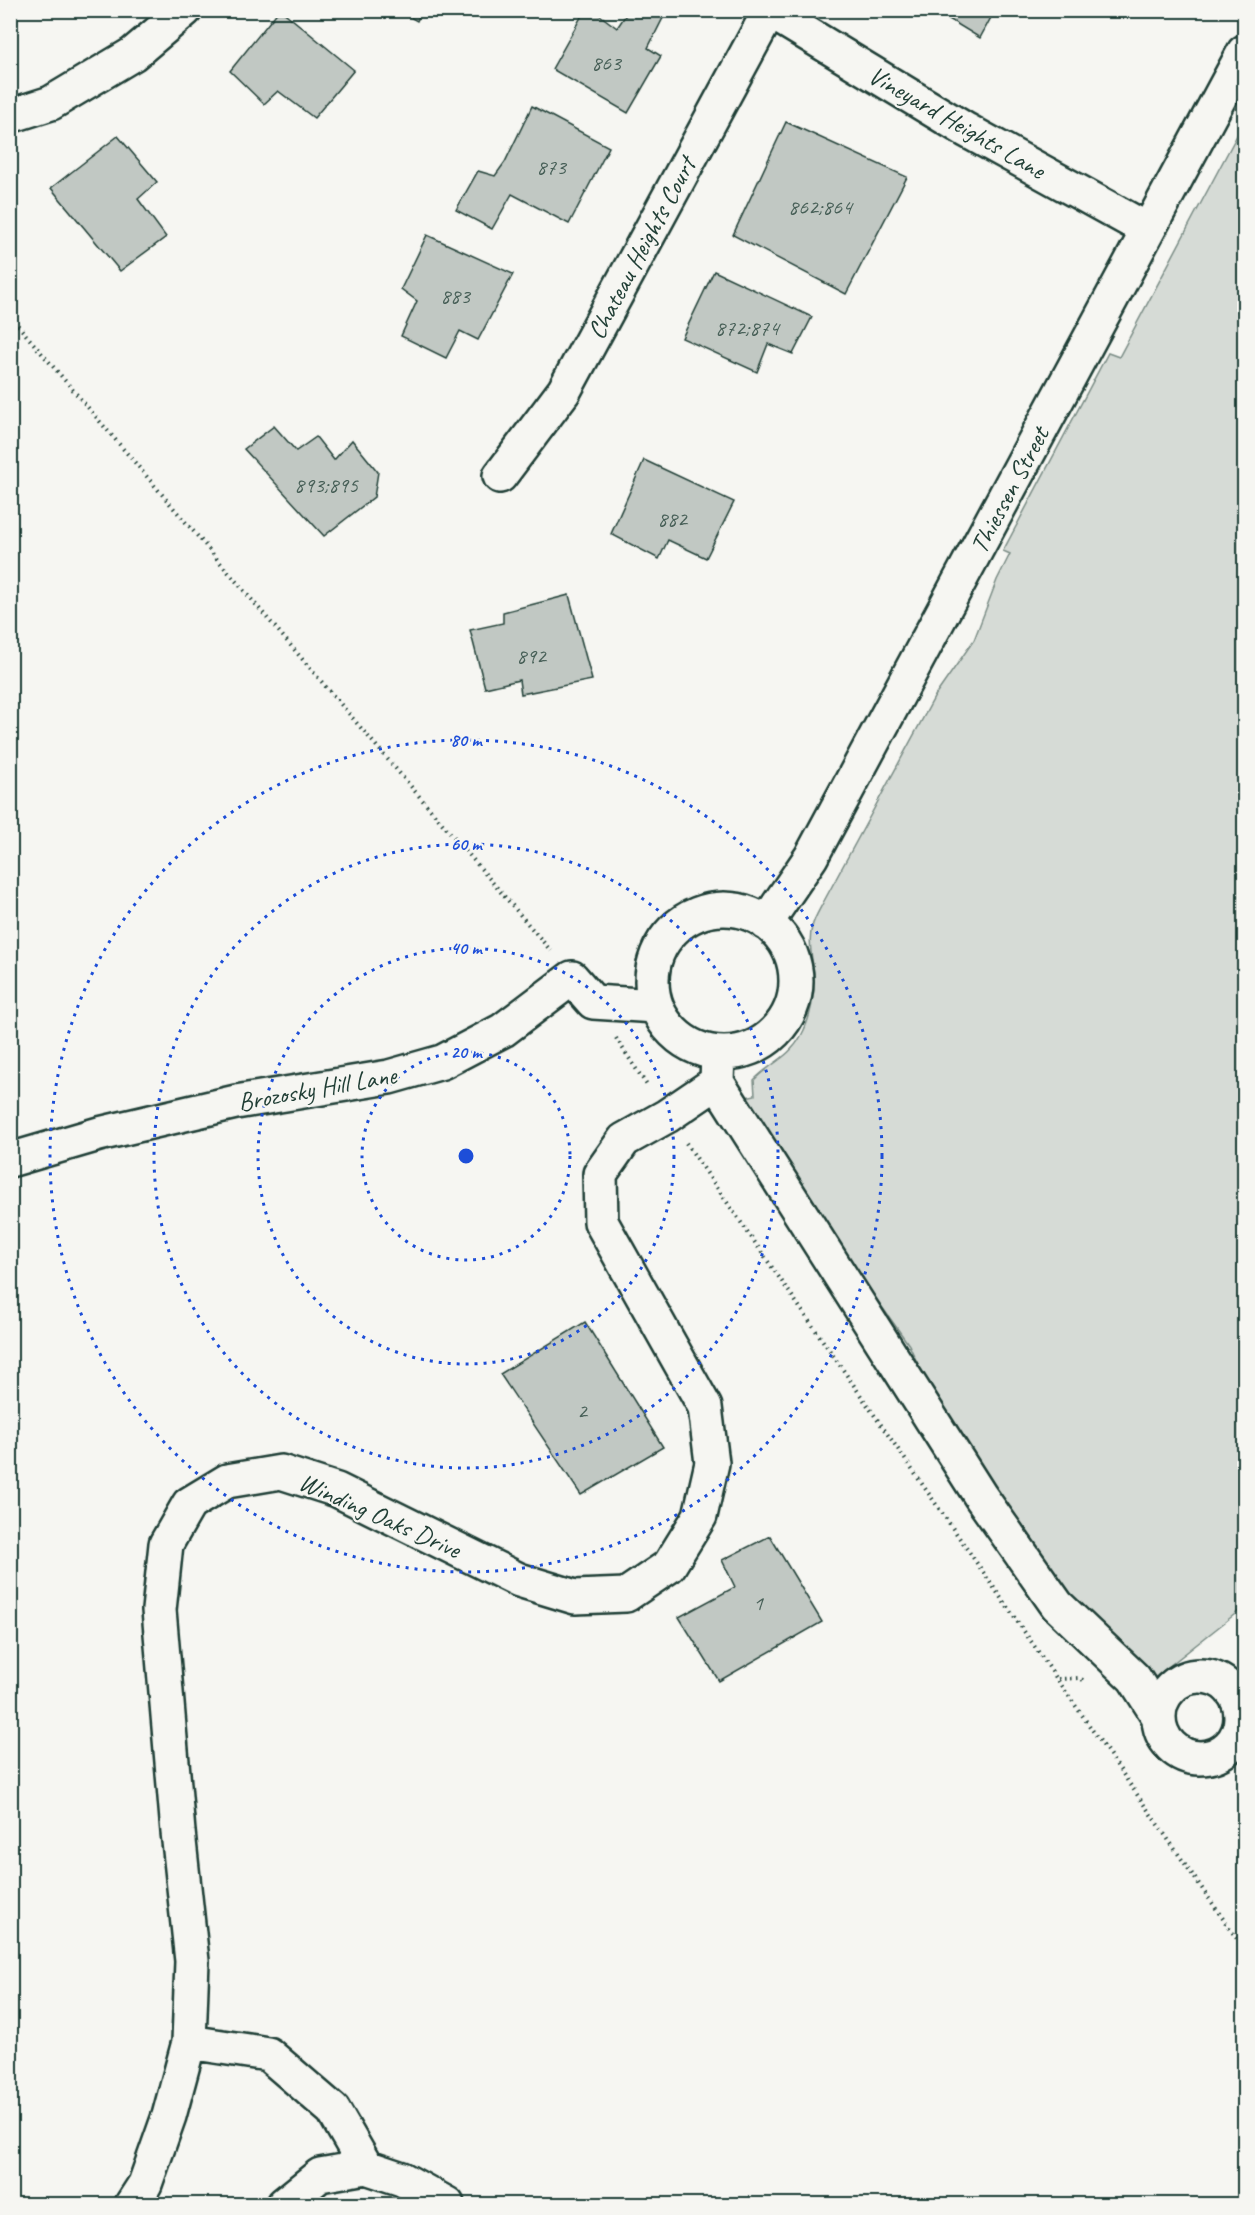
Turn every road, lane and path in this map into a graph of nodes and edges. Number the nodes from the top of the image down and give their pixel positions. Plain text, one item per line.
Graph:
1 (185, 10) edge
2 (769, 11) edge
3 (1245, 52) edge
4 (10, 116) edge
5 (1148, 230) junction
6 (500, 476) dead end
7 (766, 924) junction
8 (656, 1006) junction
9 (718, 1068) junction
10 (10, 1160) edge
11 (1237, 1681) edge
12 (1159, 1717) junction
13 (189, 2042) junction
14 (366, 2167) junction
15 (132, 2205) edge
16 (284, 2205) edge
17 (447, 2205) edge

1 - 4 street
2 - 5 street, Vineyard Heights Lane
2 - 6 street, Chateau Heights Court
3 - 5 street, Thiessen Street
5 - 7 street, Thiessen Street
7 - 8 street
7 - 9 street
8 - 9 street
8 - 10 street, Brozosky Hill Lane
9 - 12 street
9 - 13 street, Winding Oaks Drive
11 - 12 street
11 - 12 street
13 - 14 street
13 - 15 street, Winding Oaks Drive
14 - 16 street
14 - 17 street

